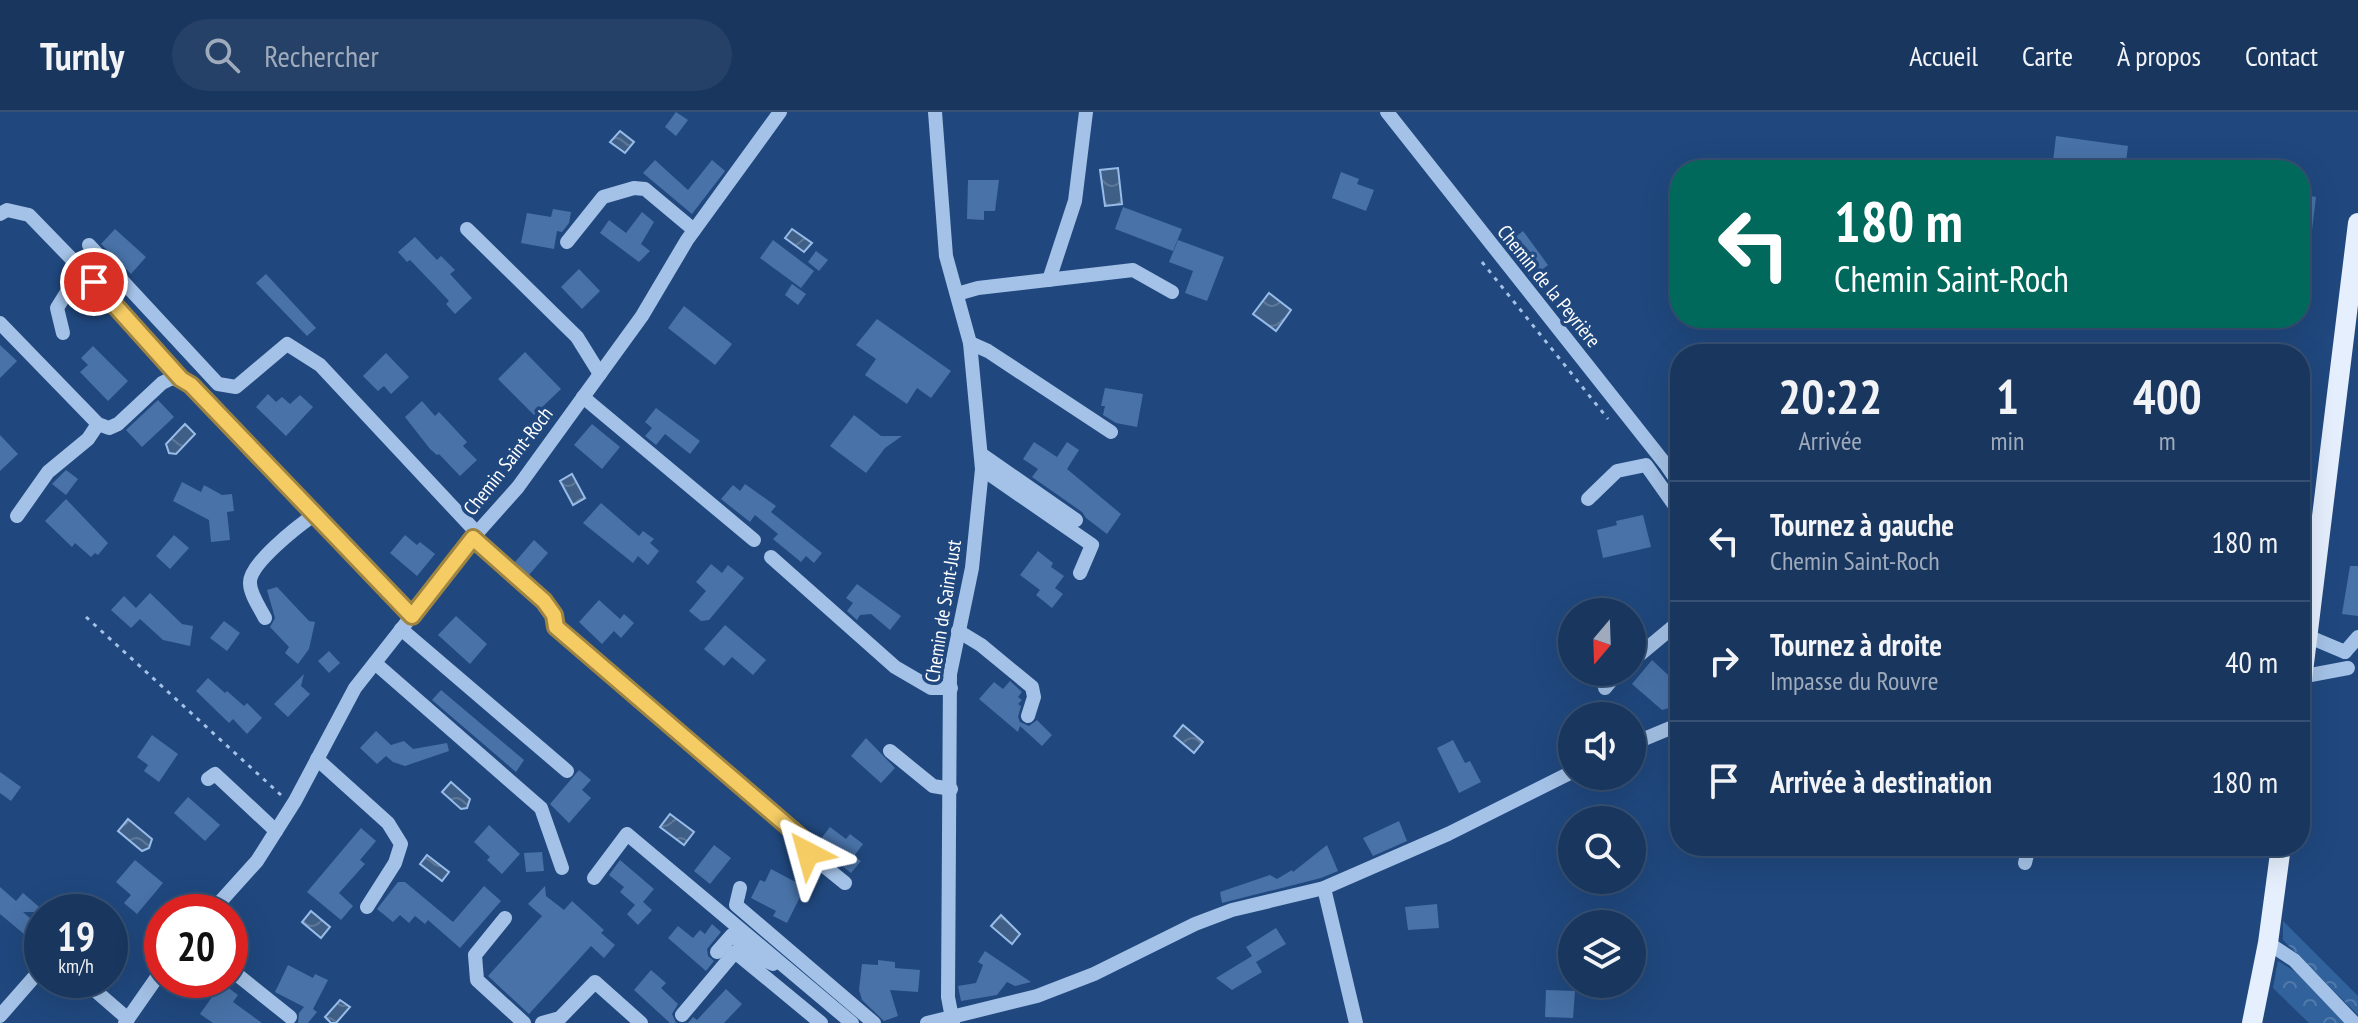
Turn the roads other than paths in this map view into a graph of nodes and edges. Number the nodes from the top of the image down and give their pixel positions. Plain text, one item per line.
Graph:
1 (780, 112) edge
2 (935, 112) edge
3 (1086, 112) edge
4 (1387, 112) edge
5 (0, 214) edge
6 (2358, 223) edge
7 (467, 229) dead end
8 (694, 230) junction
9 (567, 242) dead end
10 (89, 245) dead end
11 (1049, 280) junction
12 (94, 282) junction
13 (1172, 292) dead end
14 (957, 294) junction
15 (0, 323) edge
16 (63, 333) dead end
17 (970, 343) junction
18 (600, 374) junction
19 (181, 379) junction
20 (583, 397) junction
21 (98, 424) junction
22 (1111, 432) dead end
23 (982, 462) junction
24 (1670, 470) edge
25 (1588, 499) dead end
26 (1670, 499) edge
27 (314, 515) junction
28 (17, 516) dead end
29 (1076, 520) dead end
30 (475, 536) junction
31 (754, 540) dead end
32 (771, 557) dead end
33 (1080, 573) dead end
34 (2310, 601) edge
35 (412, 616) junction
36 (265, 618) dead end
37 (401, 629) junction
38 (1670, 629) edge
39 (958, 631) junction
40 (2358, 637) edge
41 (2310, 642) edge
42 (1646, 649) edge
43 (2345, 652) junction
44 (375, 663) junction
45 (2353, 673) edge
46 (2310, 681) edge
47 (951, 688) junction
48 (1028, 716) dead end
49 (1670, 728) edge
50 (1646, 738) edge
51 (890, 751) dead end
52 (317, 759) junction
53 (567, 771) dead end
54 (208, 779) dead end
55 (1558, 779) edge
56 (951, 789) junction
57 (276, 831) junction
58 (2027, 856) edge
59 (2280, 856) edge
60 (2025, 863) dead end
61 (562, 868) dead end
62 (594, 878) dead end
63 (845, 883) dead end
64 (740, 888) dead end
65 (1324, 888) junction
66 (227, 894) edge
67 (367, 907) dead end
68 (505, 918) dead end
69 (2268, 943) junction
70 (717, 952) dead end
71 (792, 971) junction
72 (248, 983) edge
73 (24, 989) edge
74 (144, 996) edge
75 (102, 998) edge
76 (682, 1015) dead end
77 (0, 1016) edge
78 (290, 1017) dead end
79 (953, 1020) edge
80 (126, 1021) edge
81 (524, 1023) edge
82 (542, 1023) edge
83 (641, 1023) edge
84 (821, 1023) edge
85 (852, 1023) edge
86 (874, 1023) edge
87 (927, 1023) edge
88 (1356, 1023) edge
89 (2252, 1023) edge
90 (2354, 1023) edge

1 - 8 street, Chemin Saint-Roch
2 - 14 street, Chemin de Saint-Just
3 - 11 street
4 - 24 street, Chemin de la Peyrière
5 - 12 street
6 - 34 main road
7 - 18 street
8 - 9 street
8 - 18 street, Chemin Saint-Roch
10 - 30 street
11 - 13 street
11 - 14 street
12 - 16 street
12 - 19 street
14 - 17 street, Chemin de Saint-Just
15 - 21 street
17 - 22 street
17 - 23 street, Chemin de Saint-Just
18 - 20 street, Chemin Saint-Roch
19 - 21 street
19 - 27 street
20 - 30 street, Chemin Saint-Roch
20 - 31 street
21 - 28 street
23 - 29 street
23 - 33 street
23 - 39 street, Chemin de Saint-Just
25 - 26 street
27 - 35 street
27 - 36 street
30 - 35 street, Chemin Saint-Roch
30 - 63 street
32 - 47 street
35 - 37 street, Chemin Saint-Roch
37 - 44 street, Chemin Saint-Roch
37 - 53 street
38 - 42 street
39 - 47 street, Chemin de Saint-Just
39 - 48 street
40 - 43 street
41 - 43 street
43 - 45 street
44 - 52 street, Chemin Saint-Roch
44 - 61 street
45 - 46 street
47 - 56 street, Chemin de Saint-Just
49 - 50 street
51 - 56 street
52 - 57 street, Chemin Saint-Roch
52 - 67 street
54 - 57 street
55 - 65 street
56 - 79 street, Chemin de Saint-Just
57 - 66 street, Chemin Saint-Roch
58 - 60 street
59 - 69 main road
62 - 71 street
64 - 86 street
65 - 79 street
65 - 88 street
68 - 81 street
69 - 89 main road
69 - 90 street
70 - 71 street
71 - 85 street
72 - 78 street
73 - 77 street
74 - 80 street
75 - 80 street
76 - 84 street
79 - 87 street
82 - 83 street

